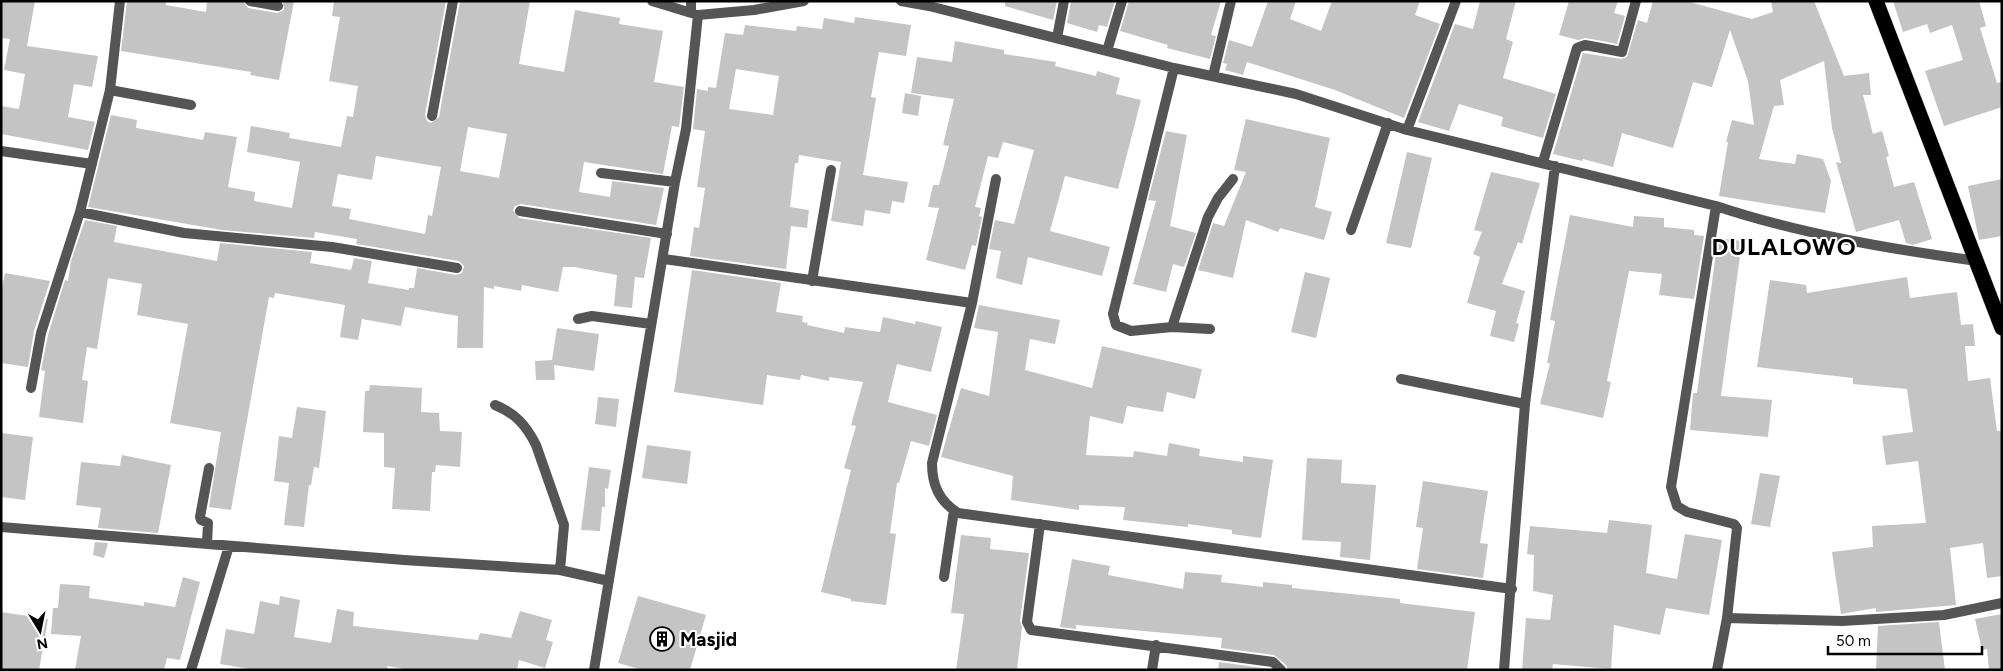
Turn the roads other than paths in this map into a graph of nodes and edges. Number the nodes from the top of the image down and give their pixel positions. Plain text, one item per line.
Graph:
1 (120, 1) edge
2 (250, 1) edge
3 (453, 1) edge
4 (652, 1) edge
5 (692, 1) edge
6 (804, 1) edge
7 (901, 1) edge
8 (1064, 1) edge
9 (1122, 1) edge
10 (1231, 1) edge
11 (1456, 1) edge
12 (1636, 1) edge
13 (1876, 1) edge
14 (278, 6) dead end
15 (694, 13) junction
16 (1056, 38) junction
17 (1106, 51) junction
18 (1174, 68) junction
19 (1213, 76) junction
20 (110, 90) junction
21 (191, 105) dead end
22 (432, 116) dead end
23 (1388, 123) junction
24 (1407, 130) junction
25 (1, 151) edge
26 (1543, 162) junction
27 (92, 164) junction
28 (1555, 166) junction
29 (831, 170) dead end
30 (601, 173) dead end
31 (996, 178) dead end
32 (1233, 179) dead end
33 (675, 182) junction
34 (1716, 206) junction
35 (520, 211) dead end
36 (80, 212) junction
37 (1352, 230) dead end
38 (667, 234) junction
39 (664, 258) junction
40 (1977, 261) junction
41 (457, 268) dead end
42 (812, 281) junction
43 (972, 303) junction
44 (578, 319) dead end
45 (651, 324) junction
46 (1172, 327) junction
47 (2002, 328) edge
48 (1210, 329) dead end
49 (1401, 379) dead end
50 (31, 388) dead end
51 (1525, 404) junction
52 (495, 405) dead end
53 (209, 468) dead end
54 (954, 510) junction
55 (1040, 524) junction
56 (1, 527) edge
57 (207, 544) junction
58 (229, 546) junction
59 (564, 571) junction
60 (944, 577) dead end
61 (609, 581) junction
62 (1512, 589) junction
63 (2002, 603) edge
64 (1727, 618) junction
65 (1156, 645) junction
66 (191, 670) edge
67 (594, 670) edge
68 (1152, 670) edge
69 (1281, 670) edge
70 (1504, 670) edge
71 (1717, 670) edge

1 - 20 street
2 - 14 street
3 - 22 street
4 - 15 street
5 - 15 street
6 - 15 street
7 - 16 street
8 - 16 street
9 - 17 street
10 - 19 street
11 - 24 street
12 - 26 street
13 - 40 highway
15 - 33 street
16 - 17 street
17 - 18 street
18 - 19 street
18 - 46 street
19 - 23 street
20 - 21 street
20 - 27 street
23 - 24 street
23 - 37 street
24 - 26 street
25 - 27 street
26 - 28 street
27 - 36 street
28 - 34 street
28 - 51 street
29 - 42 street
30 - 33 street
31 - 43 street
32 - 46 street
33 - 38 street
34 - 40 street
34 - 64 street
35 - 38 street
36 - 41 street
36 - 50 street
38 - 39 street
39 - 42 street
39 - 45 street
40 - 47 highway
42 - 43 street
43 - 54 street
44 - 45 street
45 - 61 street
46 - 48 street
49 - 51 street
51 - 62 street
52 - 59 street
53 - 57 street
54 - 55 street
54 - 60 street
55 - 62 street
55 - 65 street
56 - 57 street
57 - 58 street
58 - 59 street
58 - 66 street
59 - 61 street
61 - 67 street
62 - 70 street
63 - 64 street
64 - 71 street
65 - 68 street
65 - 69 street

